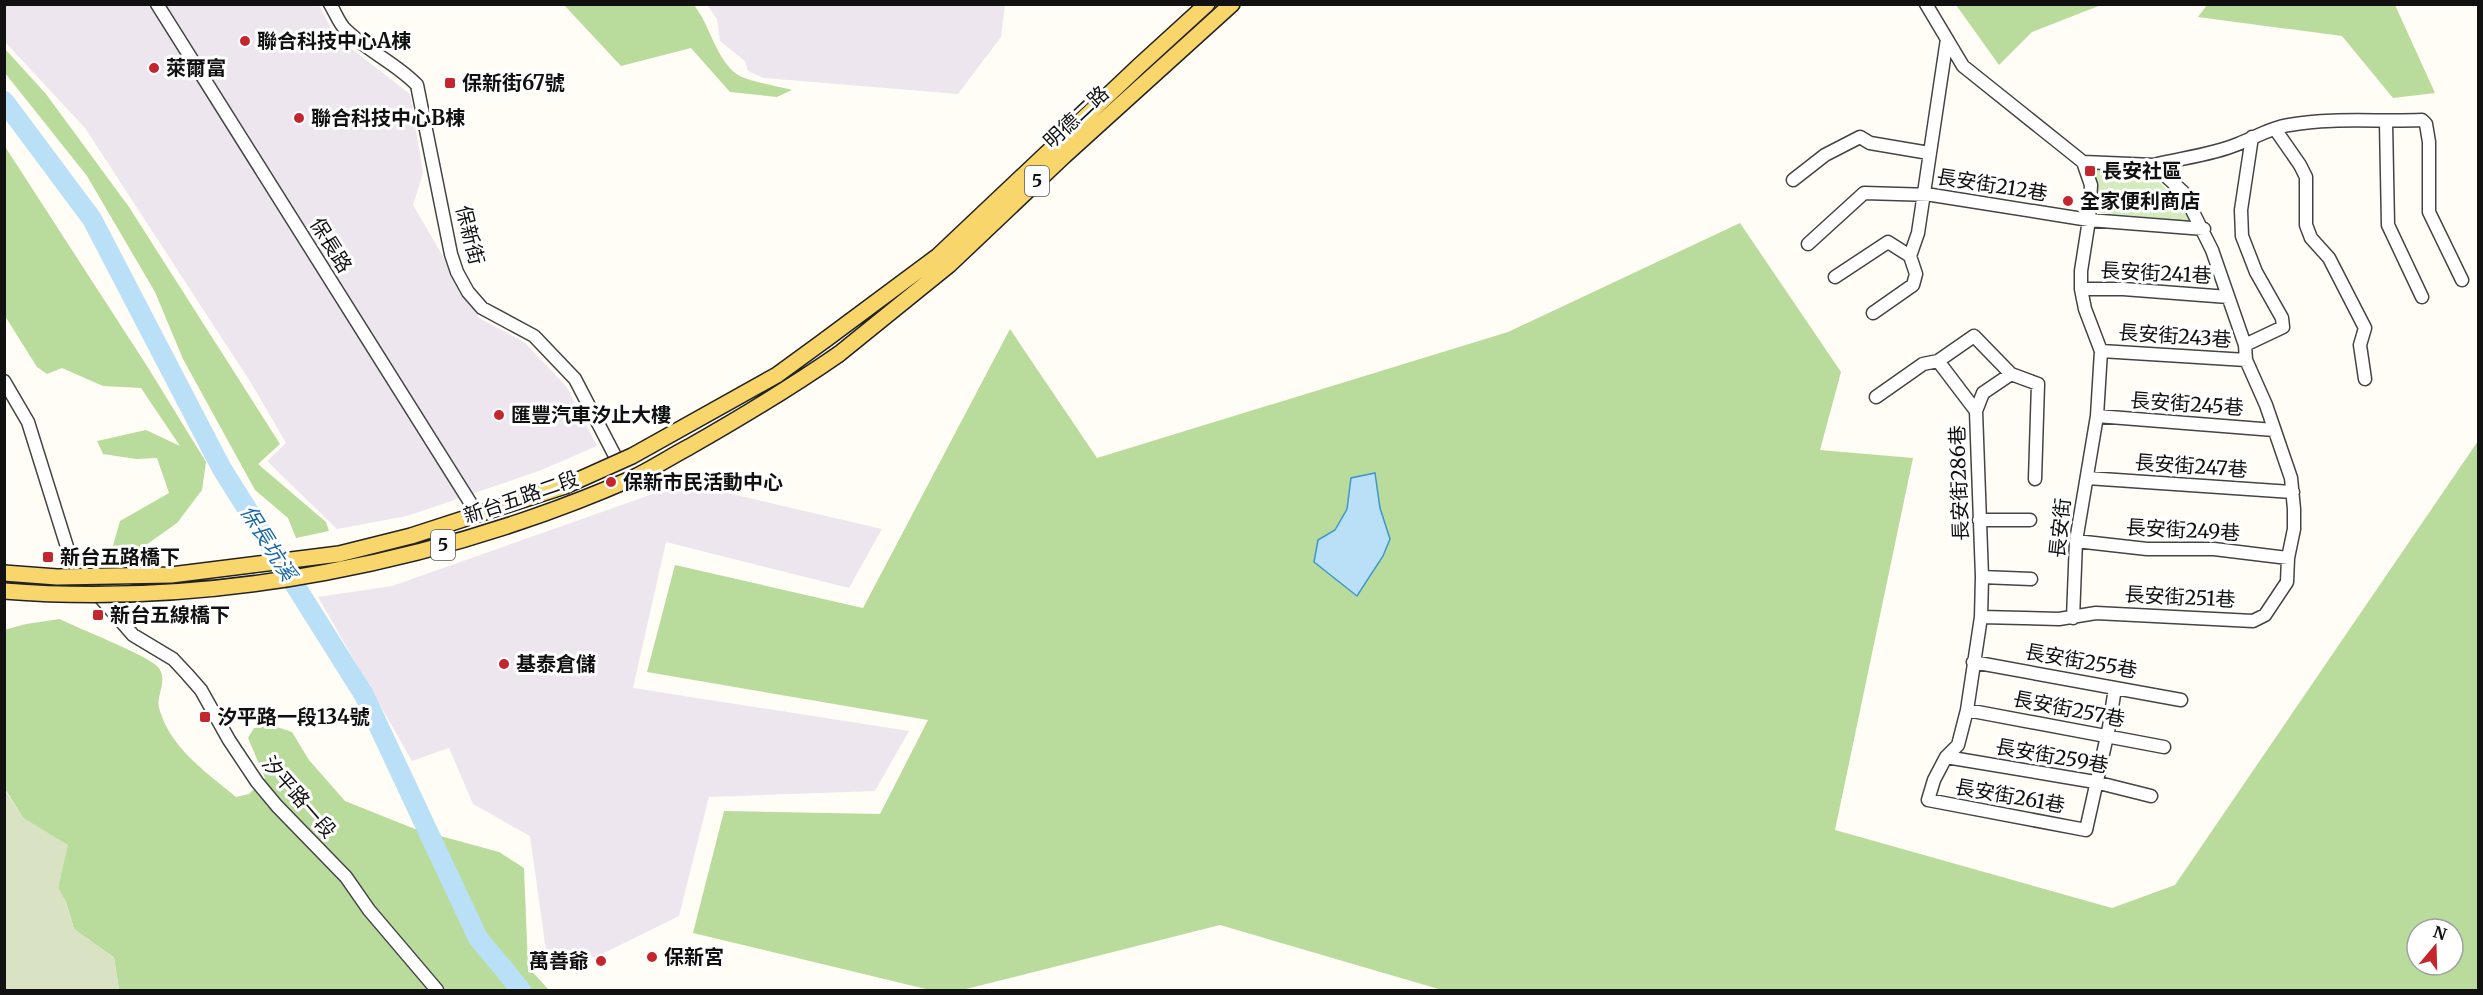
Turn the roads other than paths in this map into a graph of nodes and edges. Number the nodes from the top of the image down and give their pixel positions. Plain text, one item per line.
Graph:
1 (157, 4) edge
2 (330, 4) edge
3 (1207, 4) edge
4 (1232, 4) edge
5 (1926, 4) edge
6 (1947, 39) junction
7 (2386, 122) junction
8 (2275, 129) junction
9 (2252, 137) junction
10 (1929, 153) junction
11 (2083, 162) junction
12 (2154, 165) junction
13 (1794, 180) dead end
14 (1923, 194) junction
15 (2090, 220) junction
16 (2204, 230) junction
17 (1808, 244) dead end
18 (1910, 256) junction
19 (1835, 277) dead end
20 (2462, 280) dead end
21 (2081, 289) junction
22 (2228, 297) junction
23 (2422, 297) dead end
24 (1873, 313) dead end
25 (825, 340) joint
26 (2245, 345) junction
27 (2101, 351) junction
28 (839, 354) joint
29 (2246, 360) junction
30 (1938, 361) junction
31 (2010, 374) junction
32 (2365, 379) dead end
33 (4, 381) edge
34 (1876, 397) dead end
35 (1976, 411) junction
36 (2097, 416) junction
37 (2274, 430) junction
38 (614, 454) dead end
39 (2087, 478) junction
40 (2035, 480) dead end
41 (2293, 492) junction
42 (473, 507) dead end
43 (1979, 520) junction
44 (2031, 520) dead end
45 (2076, 541) junction
46 (2288, 558) junction
47 (4, 573) edge
48 (1982, 577) junction
49 (2031, 579) dead end
50 (4, 591) edge
51 (1981, 617) junction
52 (2073, 618) junction
53 (1973, 662) junction
54 (2115, 688) junction
55 (2181, 700) dead end
56 (1967, 710) junction
57 (2107, 736) junction
58 (2164, 747) dead end
59 (1946, 757) junction
60 (2095, 782) junction
61 (2151, 796) dead end
62 (437, 990) edge

1 - 42 street, 保長路
2 - 38 street, 保新街
3 - 25 main road, 明德二路 / 5
4 - 28 main road, 明德二路 / 5
5 - 6 street
6 - 10 street
6 - 11 street
7 - 8 street
7 - 20 street
7 - 23 street
8 - 9 street
8 - 32 street
9 - 12 street
9 - 26 street
10 - 13 street
10 - 14 street
11 - 12 street
11 - 15 street, 長安街
12 - 16 street
14 - 15 street, 長安街212巷
14 - 17 street, 長安街212巷
14 - 18 street
15 - 16 street, 長安街212巷
15 - 21 street, 長安街
16 - 22 street
18 - 19 street
18 - 24 street
21 - 22 street, 長安街241巷
21 - 27 street, 長安街
22 - 26 street
25 - 47 main road, 新台五路二段 / 5, bridge
26 - 29 street
27 - 29 street, 長安街243巷
27 - 36 street, 長安街
28 - 50 main road, 新台五路二段 / 5, bridge
29 - 37 street
30 - 31 street
30 - 34 street
30 - 35 street, 長安街286巷
31 - 35 street
31 - 40 street
33 - 62 street, 汐平路一段
35 - 43 street, 長安街286巷
36 - 37 street, 長安街245巷
36 - 39 street, 長安街
37 - 41 street
39 - 41 street, 長安街247巷
39 - 45 street, 長安街
41 - 46 street
43 - 44 street
43 - 48 street, 長安街286巷
45 - 46 street, 長安街249巷
45 - 52 street, 長安街
46 - 52 street, 長安街251巷
48 - 49 street
48 - 51 street, 長安街286巷
51 - 52 street
51 - 53 street
53 - 54 street, 長安街255巷
53 - 56 street
54 - 55 street, 長安街255巷
54 - 57 street
56 - 57 street, 長安街257巷
56 - 59 street
57 - 58 street, 長安街257巷
57 - 60 street
59 - 60 street, 長安街259巷
59 - 60 street, 長安街261巷
60 - 61 street, 長安街259巷

